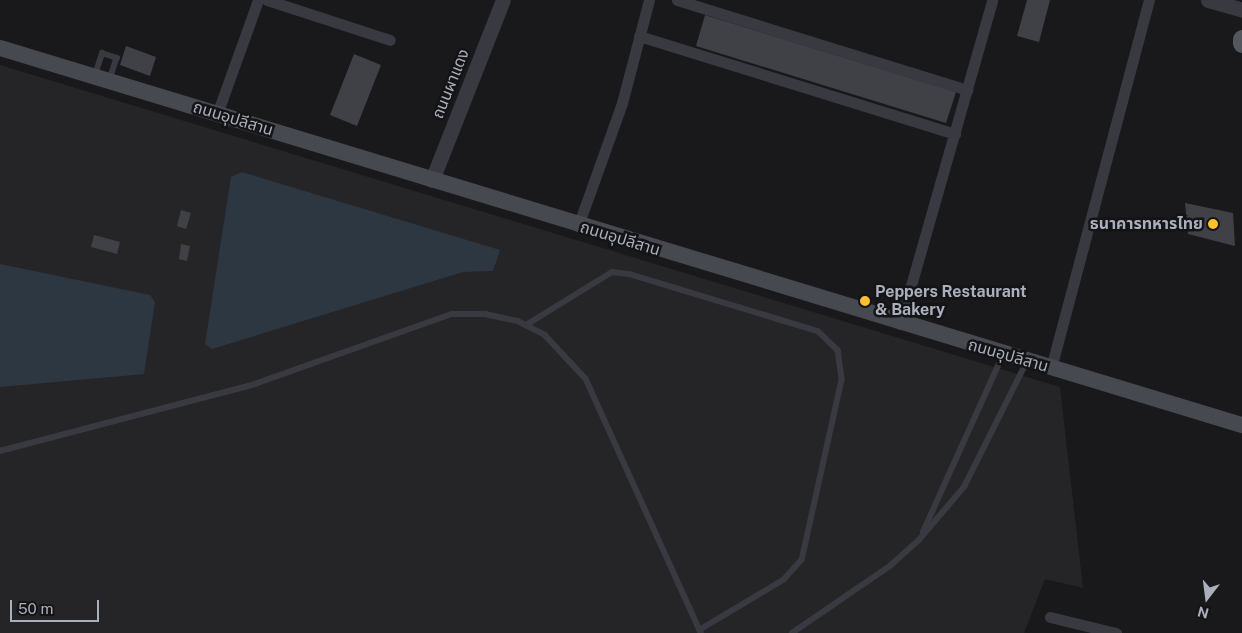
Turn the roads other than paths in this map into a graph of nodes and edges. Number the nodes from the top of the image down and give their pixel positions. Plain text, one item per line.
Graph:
1 (258, 0) edge
2 (267, 0) edge
3 (503, 0) edge
4 (648, 0) edge
5 (677, 0) edge
6 (992, 0) edge
7 (1149, 0) edge
8 (1208, 0) edge
9 (1242, 10) edge
10 (639, 36) junction
11 (390, 40) dead end
12 (0, 48) edge
13 (967, 90) junction
14 (217, 114) junction
15 (954, 134) junction
16 (432, 180) junction
17 (578, 226) junction
18 (900, 324) junction
19 (526, 325) junction
20 (1004, 355) junction
21 (1027, 361) junction
22 (1051, 368) junction
23 (1242, 425) edge
24 (0, 451) edge
25 (919, 540) junction
26 (1050, 617) dead end
27 (700, 632) edge
28 (792, 633) edge
29 (1116, 633) edge

1 - 14 street
2 - 11 street
3 - 16 street, ถนนผาแดง
4 - 10 street
5 - 13 street
6 - 13 street
7 - 22 street
8 - 9 street
10 - 15 street
10 - 17 street
12 - 14 main road, ถนนอุปลีสาน
13 - 15 street
14 - 16 main road, ถนนอุปลีสาน
15 - 18 street
16 - 17 main road, ถนนอุปลีสาน
17 - 18 main road, ถนนอุปลีสาน
18 - 20 main road, ถนนอุปลีสาน
19 - 24 lane
19 - 27 lane
19 - 27 lane
20 - 21 main road, ถนนอุปลีสาน
20 - 25 lane
21 - 22 main road, ถนนอุปลีสาน
21 - 25 lane
22 - 23 main road, ถนนอุปลีสาน
25 - 28 lane
26 - 29 street

